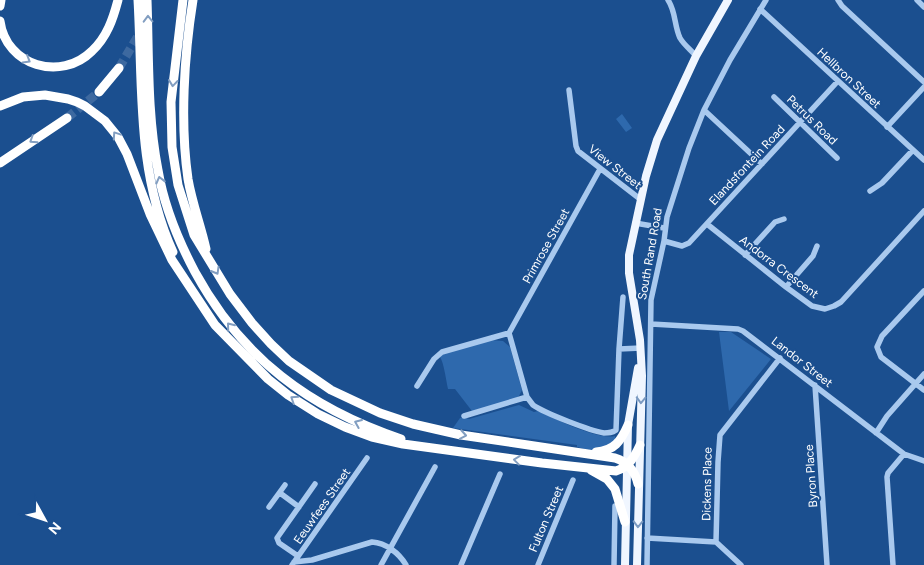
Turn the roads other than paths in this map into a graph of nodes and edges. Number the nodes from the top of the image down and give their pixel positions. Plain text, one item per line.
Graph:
1 (1, 0) edge
2 (118, 0) edge
3 (138, 0) edge
4 (147, 0) edge
5 (183, 0) edge
6 (193, 0) edge
7 (668, 0) edge
8 (728, 0) edge
9 (766, 0) edge
10 (838, 0) edge
11 (917, 0) edge
12 (0, 6) edge
13 (924, 7) edge
14 (760, 9) junction
15 (0, 21) edge
16 (696, 56) junction
17 (119, 68) tunnel mouth
18 (838, 81) junction
19 (924, 82) edge
20 (924, 87) edge
21 (569, 90) dead end
22 (99, 92) tunnel mouth
23 (774, 97) dead end
24 (0, 106) edge
25 (704, 110) junction
26 (67, 118) tunnel mouth
27 (800, 123) junction
28 (887, 127) junction
29 (913, 150) junction
30 (837, 158) dead end
31 (924, 160) edge
32 (0, 163) edge
33 (762, 164) junction
34 (600, 169) junction
35 (870, 190) dead end
36 (640, 200) junction
37 (924, 212) edge
38 (784, 219) dead end
39 (635, 223) junction
40 (707, 224) junction
41 (664, 228) junction
42 (664, 241) junction
43 (817, 246) dead end
44 (206, 254) junction
45 (745, 255) junction
46 (182, 274) junction
47 (786, 287) junction
48 (924, 291) edge
49 (623, 297) dead end
50 (651, 324) junction
51 (510, 333) junction
52 (619, 349) junction
53 (641, 352) junction
54 (780, 358) junction
55 (924, 374) edge
56 (916, 384) junction
57 (815, 385) junction
58 (416, 386) dead end
59 (924, 390) edge
60 (527, 397) junction
61 (464, 416) dead end
62 (628, 425) junction
63 (876, 433) junction
64 (640, 445) junction
65 (420, 446) junction
66 (586, 453) junction
67 (904, 454) junction
68 (368, 458) dead end
69 (924, 461) edge
70 (627, 465) junction
71 (435, 467) dead end
72 (584, 467) junction
73 (500, 474) dead end
74 (573, 480) dead end
75 (285, 484) dead end
76 (315, 484) dead end
77 (638, 484) junction
78 (280, 493) junction
79 (615, 506) dead end
80 (270, 507) dead end
81 (299, 507) junction
82 (625, 522) junction
83 (647, 538) junction
84 (716, 542) junction
85 (303, 549) junction
86 (390, 549) junction
87 (312, 560) junction
88 (295, 561) edge
89 (381, 565) edge
90 (406, 565) edge
91 (461, 565) edge
92 (538, 565) edge
93 (614, 565) edge
94 (625, 565) edge
95 (637, 565) edge
96 (647, 565) edge
97 (741, 565) edge
98 (827, 565) edge
99 (893, 565) edge

1 - 12 highway
15 -> 2 highway
3 - 46 highway
65 -> 4 highway
5 -> 44 highway
6 - 44 highway
7 - 16 street
8 - 16 main road, South Rand Road
9 - 14 street, South Rand Road
10 - 19 street
11 - 13 street
14 - 18 street, Hellbron Street
14 - 25 street, South Rand Road
16 - 36 main road, South Rand Road
17 - 22 highway
18 - 27 street, Elandsfontein Road
18 - 28 street, Hellbron Street
20 - 28 street
21 - 34 street, View Street
23 - 27 street, Petrus Road
46 -> 24 highway
25 - 33 street
25 - 41 street, South Rand Road
26 -> 32 highway
27 - 30 street, Petrus Road
27 - 33 street, Elandsfontein Road
28 - 29 street, Hellbron Street
29 - 31 street, Hellbron Street
29 - 35 street
33 - 40 street, Elandsfontein Road
34 - 36 street, View Street
34 - 51 street, Primrose Street
36 - 39 main road, South Rand Road
37 - 47 street, Andorra Crescent
38 - 45 street
39 - 41 street
39 - 53 main road, South Rand Road
40 - 42 street, Elandsfontein Road
40 - 45 street, Andorra Crescent
41 - 42 street, South Rand Road
42 - 50 street, South Rand Road
43 - 47 street
44 -> 66 highway
45 - 47 street, Andorra Crescent
65 -> 46 highway
48 - 56 street
49 - 52 street, South Rand Road
50 - 54 street, Landor Street
50 - 83 street, South Rand Road
51 - 58 street
51 - 60 street
52 - 53 street
52 - 60 street, South Rand Road
53 - 62 main road, South Rand Road
53 -> 64 main road, South Rand Road
54 - 57 street, Landor Street
54 - 84 street, Dickens Place
55 - 56 street
56 - 59 street
56 - 63 street
57 - 63 street, Landor Street
57 - 98 street, Byron Place
60 - 61 street
62 - 66 highway
62 - 70 main road, South Rand Road
63 - 67 street, Landor Street
64 - 70 highway
64 - 77 main road, South Rand Road
72 -> 65 highway
66 - 70 highway
67 - 69 street, Landor Street
67 - 99 street
68 - 85 street, Eeuwfees Street
70 - 72 highway
70 - 77 highway
70 - 82 main road, South Rand Road
71 - 86 street
72 - 82 highway
73 - 91 street
74 - 92 street, Fulton Street
75 - 78 street
76 - 81 street
77 -> 95 main road, South Rand Road
78 - 80 street
78 - 81 street
79 - 93 street
81 - 88 street
82 - 94 main road, South Rand Road
83 - 84 street
83 - 96 street, South Rand Road
84 - 97 street
85 - 87 street
85 - 88 street, Eeuwfees Street
86 - 87 street
86 - 89 street
86 - 90 street
87 - 88 street

